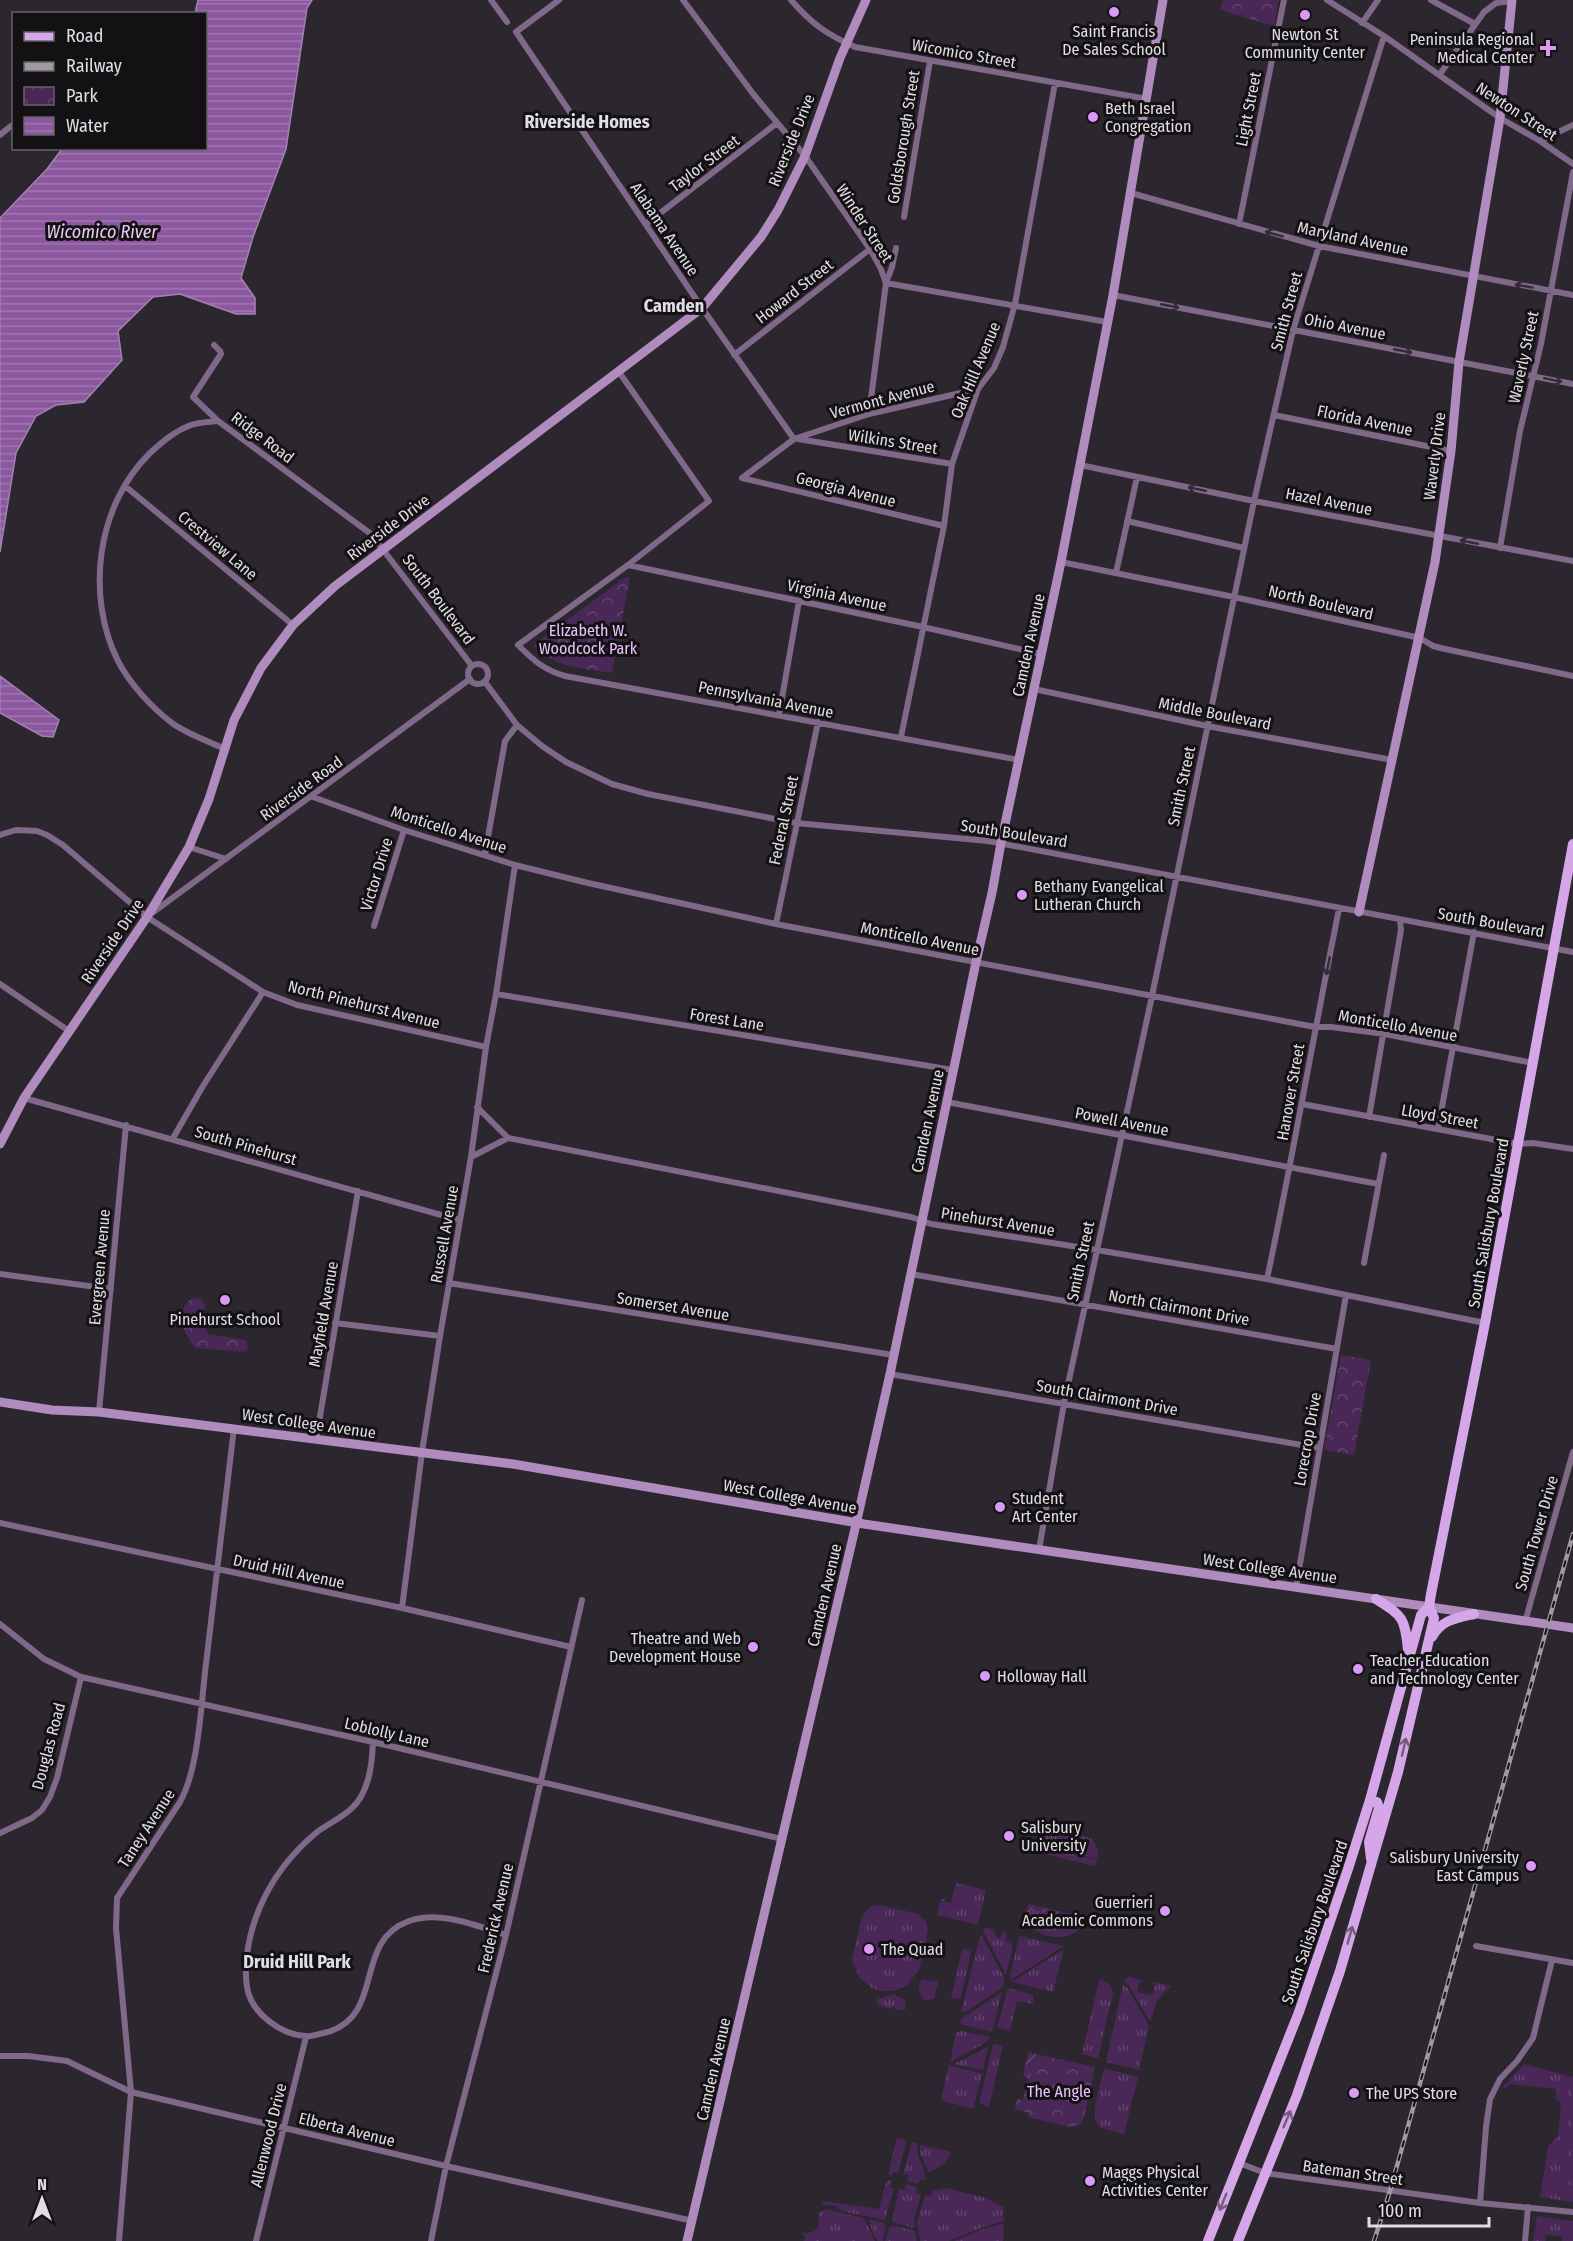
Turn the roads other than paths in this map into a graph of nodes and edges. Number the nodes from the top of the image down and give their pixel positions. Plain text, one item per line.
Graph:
1 (491, 0) edge
2 (559, 0) edge
3 (683, 0) edge
4 (791, 0) edge
5 (866, 0) edge
6 (1163, 0) edge
7 (1284, 0) edge
8 (1327, 0) edge
9 (1378, 0) edge
10 (1431, 0) edge
11 (1512, 0) edge
12 (507, 22) dead end
13 (1362, 23) junction
14 (1474, 24) junction
15 (1384, 36) junction
16 (848, 44) junction
17 (930, 61) junction
18 (1440, 74) junction
19 (1055, 83) junction
20 (1147, 99) junction
21 (1500, 118) junction
22 (777, 123) junction
23 (1573, 125) edge
24 (11, 126) dead end
25 (0, 135) edge
26 (1540, 141) junction
27 (805, 156) junction
28 (1573, 164) edge
29 (1573, 172) edge
30 (1131, 193) junction
31 (904, 217) dead end
32 (646, 224) junction
33 (1239, 224) junction
34 (1319, 246) junction
35 (896, 248) dead end
36 (870, 249) junction
37 (1474, 277) junction
38 (886, 283) junction
39 (1551, 290) junction
40 (1113, 295) junction
41 (1573, 295) edge
42 (1015, 304) junction
43 (702, 308) junction
44 (1107, 322) junction
45 (1293, 330) junction
46 (214, 345) dead end
47 (734, 355) junction
48 (1459, 362) junction
49 (619, 372) junction
50 (1533, 375) junction
51 (1573, 384) edge
52 (978, 389) junction
53 (869, 414) junction
54 (1274, 415) junction
55 (218, 421) junction
56 (794, 439) junction
57 (1450, 451) junction
58 (952, 464) junction
59 (1080, 465) junction
60 (1137, 477) junction
61 (126, 486) junction
62 (1254, 501) junction
63 (1127, 521) junction
64 (944, 526) junction
65 (1438, 536) junction
66 (1244, 548) junction
67 (1500, 548) junction
68 (384, 549) junction
69 (1573, 561) edge
70 (1061, 562) junction
71 (628, 565) junction
72 (1116, 573) junction
73 (1234, 597) junction
74 (799, 601) junction
75 (293, 625) junction
76 (923, 627) junction
77 (1420, 638) junction
78 (1041, 654) junction
79 (472, 666) junction
80 (1573, 676) edge
81 (470, 680) junction
82 (485, 682) junction
83 (1034, 689) junction
84 (779, 715) junction
85 (818, 722) junction
86 (517, 724) junction
87 (1207, 726) junction
88 (901, 737) junction
89 (225, 749) junction
90 (1019, 760) junction
91 (1392, 760) junction
92 (313, 797) junction
93 (796, 823) junction
94 (404, 830) junction
95 (0, 836) edge
96 (1001, 843) junction
97 (1573, 844) edge
98 (189, 847) junction
99 (485, 854) junction
100 (226, 859) junction
101 (515, 865) junction
102 (1175, 877) junction
103 (1339, 909) junction
104 (1359, 912) junction
105 (147, 917) junction
106 (1400, 920) junction
107 (776, 924) junction
108 (374, 926) dead end
109 (1474, 932) junction
110 (1554, 948) junction
111 (1573, 952) edge
112 (976, 962) junction
113 (0, 984) edge
114 (263, 992) junction
115 (496, 994) junction
116 (1152, 996) junction
117 (1316, 1027) junction
118 (69, 1031) junction
119 (1385, 1034) junction
120 (486, 1047) junction
121 (1452, 1048) junction
122 (1533, 1063) junction
123 (953, 1070) junction
124 (24, 1098) junction
125 (947, 1102) junction
126 (1302, 1104) junction
127 (477, 1107) junction
128 (1370, 1117) junction
129 (126, 1125) junction
130 (1438, 1129) junction
131 (1121, 1134) junction
132 (173, 1138) junction
133 (508, 1138) junction
134 (0, 1144) edge
135 (1518, 1144) junction
136 (1573, 1149) edge
137 (1384, 1155) dead end
138 (471, 1158) junction
139 (1291, 1168) junction
140 (1378, 1184) junction
141 (358, 1191) junction
142 (459, 1220) junction
143 (921, 1221) junction
144 (1097, 1250) junction
145 (1364, 1263) dead end
146 (0, 1274) edge
147 (910, 1274) junction
148 (1267, 1279) junction
149 (449, 1283) junction
150 (111, 1289) junction
151 (1346, 1295) junction
152 (1085, 1303) junction
153 (335, 1323) junction
154 (1485, 1323) junction
155 (440, 1336) junction
156 (1337, 1349) junction
157 (893, 1355) junction
158 (890, 1374) junction
159 (0, 1402) edge
160 (1064, 1403) junction
161 (99, 1412) junction
162 (234, 1428) junction
163 (316, 1441) junction
164 (1319, 1448) junction
165 (422, 1452) junction
166 (1573, 1452) edge
167 (0, 1523) edge
168 (856, 1523) junction
169 (1039, 1550) junction
170 (218, 1570) junction
171 (1296, 1587) junction
172 (1376, 1599) junction
173 (582, 1600) dead end
174 (1429, 1607) junction
175 (402, 1608) junction
176 (1474, 1614) junction
177 (1525, 1622) junction
178 (0, 1624) edge
179 (1573, 1628) edge
180 (1428, 1645) junction
181 (571, 1647) junction
182 (1409, 1659) junction
183 (81, 1677) junction
184 (202, 1703) junction
185 (373, 1742) junction
186 (539, 1782) junction
187 (1370, 1800) junction
188 (0, 1833) edge
189 (782, 1839) junction
190 (1371, 1862) junction
191 (506, 1935) junction
192 (1476, 1946) dead end
193 (1552, 1960) junction
194 (1573, 1963) edge
195 (306, 2037) junction
196 (0, 2056) edge
197 (131, 2092) junction
198 (284, 2128) junction
199 (1239, 2163) junction
200 (446, 2166) junction
201 (1265, 2173) junction
202 (1480, 2203) junction
203 (1528, 2207) junction
204 (1573, 2212) edge
205 (693, 2221) junction
206 (120, 2241) edge
207 (256, 2241) edge
208 (431, 2241) edge
209 (687, 2241) edge
210 (1208, 2241) edge
211 (1238, 2241) edge
212 (1525, 2241) edge

1 - 12 street
2 - 32 street, Alabama Avenue
3 - 22 street, Winder Street
4 - 16 street, Wicomico Street
5 - 16 street, Riverside Drive
6 - 20 street, Camden Avenue
7 - 33 street, Light Street
8 - 13 street, Newton Street
9 - 13 street
10 - 14 street
11 - 14 street
11 - 21 street, Waverly Drive
13 - 15 street, Newton Street
14 - 18 street
15 - 18 street, Newton Street
15 - 34 street, Smith Street
16 - 17 street, Wicomico Street
16 - 27 street, Riverside Drive
17 - 19 street, Wicomico Street
17 - 31 street, Goldsborough Street
18 - 21 street, Newton Street
19 - 20 street, Wicomico Street
19 - 42 street, Oak Hill Avenue
20 - 30 street, Camden Avenue
21 - 26 street, Newton Street
21 - 37 street, Waverly Drive
22 - 27 street, Winder Street
22 - 32 street, Taylor Street
23 - 26 street
24 - 25 street
26 - 28 street, Newton Street
27 - 36 street, Winder Street
27 - 43 street, Riverside Drive
29 - 39 street, Waverly Street
30 - 33 street, Maryland Avenue
30 - 40 street, Camden Avenue
32 - 43 street, Alabama Avenue
34 -> 33 street, Maryland Avenue
34 - 37 street, Maryland Avenue
34 - 45 street, Smith Street
35 - 38 street
36 - 38 street, Winder Street
36 - 47 street, Howard Street
39 -> 37 street, Maryland Avenue
37 - 48 street, Waverly Drive
38 - 42 street, Winder Street
38 - 53 street
39 - 41 street, Maryland Avenue
39 - 50 street, Waverly Street
40 - 44 street, Camden Avenue
40 -> 45 street, Ohio Avenue
42 - 44 street, Winder Street
42 - 52 street, Oak Hill Avenue
43 - 47 street, Alabama Avenue
43 - 49 street, Riverside Drive
44 - 59 street, Camden Avenue
45 -> 48 street, Ohio Avenue
45 - 54 street, Smith Street
46 - 55 street
47 - 56 street, Alabama Avenue
48 - 50 street, Ohio Avenue
48 - 57 street, Waverly Drive
49 - 68 street, Riverside Drive
49 - 71 street
50 -> 51 street, Ohio Avenue
50 - 67 street, Waverly Street
52 - 53 street, Vermont Avenue
52 - 58 street, Oak Hill Avenue
53 - 56 street, Vermont Avenue
54 - 57 street, Florida Avenue
54 - 62 street, Smith Street
55 - 61 street, Ridge Road
55 - 68 street, Ridge Road
56 - 58 street, Wilkins Street
56 - 64 street, Georgia Avenue
57 - 65 street, Waverly Drive
58 - 64 street, Oak Hill Avenue
59 - 60 street, Hazel Avenue
59 - 70 street, Camden Avenue
62 -> 60 street, Hazel Avenue
60 - 63 street
61 - 75 street, Crestview Lane
61 - 89 street, Ridge Road
62 - 65 street, Hazel Avenue
62 - 66 street, Smith Street
63 - 66 street
63 - 72 street
64 - 76 street, Oak Hill Avenue
67 -> 65 street, Hazel Avenue
65 - 77 street, Waverly Drive
66 - 73 street, Smith Street
67 - 69 street, Hazel Avenue
68 - 75 street, Riverside Drive
68 - 79 street, South Boulevard
70 - 72 street, North Boulevard
70 - 78 street, Camden Avenue
71 - 74 street, Virginia Avenue
71 - 84 street, Pennsylvania Avenue
72 - 73 street, North Boulevard
73 - 77 street, North Boulevard
73 - 87 street, Smith Street
74 - 76 street, Virginia Avenue
74 - 84 street
75 - 89 street, Riverside Drive
76 - 78 street, Virginia Avenue
76 - 88 street, Oak Hill Avenue
77 - 80 street, North Boulevard
77 - 91 street, Waverly Drive
78 - 83 street, Camden Avenue
79 - 81 street
79 - 82 street
81 - 82 street
81 - 92 street, Riverside Road
82 - 86 street, South Boulevard
83 - 87 street, Middle Boulevard
83 - 90 street, Camden Avenue
84 - 85 street, Pennsylvania Avenue
85 - 88 street, Pennsylvania Avenue
85 - 93 street, Federal Street
86 - 93 street, South Boulevard
86 - 99 street
87 - 91 street, Middle Boulevard
87 - 102 street, Smith Street
88 - 90 street, Pennsylvania Avenue
89 - 98 street, Riverside Drive
90 - 96 street, Camden Avenue
91 - 104 street, Waverly Drive
92 - 94 street, Monticello Avenue
92 - 100 street, Riverside Road
93 - 96 street, South Boulevard
93 - 107 street, Federal Street
94 - 99 street, Monticello Avenue
94 - 108 street, Victor Drive
95 - 105 street, North Pinehurst Avenue
96 - 102 street, South Boulevard
96 - 112 street, Camden Avenue
97 - 110 main road, South Salisbury Boulevard
98 - 100 street
98 - 105 street, Riverside Drive
99 - 101 street, Monticello Avenue
100 - 105 street, Riverside Road
101 - 107 street, Monticello Avenue
101 - 115 street, Russell Avenue
102 - 103 street, South Boulevard
102 - 116 street, Smith Street
103 - 104 street, South Boulevard
103 -> 117 street, Hanover Street
104 - 106 street, South Boulevard
105 - 114 street, North Pinehurst Avenue
105 - 118 street, Riverside Drive
106 - 109 street, South Boulevard
106 - 119 street
107 - 112 street, Monticello Avenue
109 - 110 street, South Boulevard
109 - 121 street
110 - 111 street, South Boulevard
110 - 122 main road, South Salisbury Boulevard
112 - 116 street, Monticello Avenue
112 - 123 street, Camden Avenue
113 - 118 street
114 - 120 street, North Pinehurst Avenue
114 - 132 street
115 - 120 street, Russell Avenue
115 - 123 street, Forest Lane
116 - 117 street, Monticello Avenue
116 - 131 street, Smith Street
117 - 119 street, Monticello Avenue
117 - 126 street, Hanover Street
118 - 124 street, Riverside Drive
119 - 121 street, Monticello Avenue
119 - 128 street
120 - 127 street, Russell Avenue
121 - 122 street, Monticello Avenue
121 - 130 street
122 - 135 main road, South Salisbury Boulevard
123 - 125 street, Camden Avenue
124 - 129 street, South Pinehurst
124 - 134 street, Riverside Drive
125 - 131 street, Powell Avenue
125 - 143 street, Camden Avenue
126 - 128 street, Lloyd Street
126 - 139 street, Hanover Street
127 - 133 street
127 - 138 street, Russell Avenue
128 - 130 street, Lloyd Street
129 - 132 street, South Pinehurst
129 - 150 street, Evergreen Avenue
130 - 135 street, Lloyd Street
131 - 139 street, Powell Avenue
131 - 144 street, Smith Street
132 - 141 street, South Pinehurst
133 - 138 street
133 - 143 street, Pinehurst Avenue
135 - 136 street, Lloyd Street
135 - 154 main road, South Salisbury Boulevard
137 - 140 street
138 - 142 street, Russell Avenue
139 - 140 street, Powell Avenue
139 - 148 street, Hanover Street
140 - 145 street
141 - 142 street, South Pinehurst
141 - 153 street, Mayfield Avenue
142 - 149 street, Russell Avenue
143 - 144 street, Pinehurst Avenue
143 - 147 street, Camden Avenue
144 - 148 street, Pinehurst Avenue
144 - 152 street, Smith Street
146 - 150 street
147 - 152 street, North Clairmont Drive
147 - 157 street, Camden Avenue
148 - 151 street, Pinehurst Avenue
149 - 155 street, Russell Avenue
149 - 157 street, Somerset Avenue
150 - 161 street, Evergreen Avenue
151 - 154 street, Pinehurst Avenue
151 - 156 street, Lorecrop Drive
152 - 156 street, North Clairmont Drive
152 - 160 street, Smith Street
153 - 155 street
153 - 163 street, Mayfield Avenue
154 - 174 main road, South Salisbury Boulevard
155 - 165 street, Russell Avenue
156 - 164 street, Lorecrop Drive
157 - 158 street, Camden Avenue
158 - 160 street, South Clairmont Drive
158 - 168 street, Camden Avenue
159 - 161 street, West College Avenue
160 - 164 street, South Clairmont Drive
160 - 169 street, Smith Street
161 - 162 street, West College Avenue
162 - 163 street, West College Avenue
162 - 170 street, Taney Avenue
163 - 165 street, West College Avenue
164 - 171 street, Lorecrop Drive
165 - 168 street, West College Avenue
165 - 175 street, Russell Avenue
166 - 177 street, South Tower Drive
167 - 170 street, Druid Hill Avenue
168 - 169 street, West College Avenue
168 - 189 street, Camden Avenue
169 - 171 street, West College Avenue
170 - 175 street, Druid Hill Avenue
170 - 184 street, Taney Avenue
171 - 172 street, West College Avenue
172 - 174 street, West College Avenue
172 - 182 main road
173 - 181 street, Frederick Avenue
174 - 176 street, West College Avenue
174 - 180 main road, South Salisbury Boulevard
174 - 182 main road, South Salisbury Boulevard
175 - 181 street, Druid Hill Avenue
176 - 177 street, West College Avenue
176 - 180 main road
177 - 179 street, West College Avenue
178 - 183 street, Loblolly Lane
190 -> 180 main road, South Salisbury Boulevard
181 - 186 street, Frederick Avenue
182 - 187 main road, South Salisbury Boulevard
183 - 184 street, Loblolly Lane
183 - 188 street, Douglas Road
184 - 185 street, Loblolly Lane
184 - 197 street, Taney Avenue
185 - 186 street, Loblolly Lane
185 - 195 street
186 - 189 street, Loblolly Lane
186 - 191 street, Frederick Avenue
187 - 190 main road
187 - 199 main road, South Salisbury Boulevard
189 - 205 street, Camden Avenue
201 -> 190 main road, South Salisbury Boulevard
191 - 195 street
191 - 200 street, Frederick Avenue
192 - 193 street
193 - 194 street
193 - 202 street
195 - 198 street, Allenwood Drive
196 - 197 street, Elberta Avenue
197 - 198 street, Elberta Avenue
197 - 206 street, Taney Avenue
198 - 200 street, Elberta Avenue
198 - 207 street, Allenwood Drive
199 - 201 street, Bateman Street
199 -> 210 main road, South Salisbury Boulevard
200 - 205 street, Elberta Avenue
200 - 208 street, Frederick Avenue
201 - 202 street, Bateman Street
201 - 211 main road, South Salisbury Boulevard
202 - 203 street, Bateman Street
203 - 204 street, Bateman Street
203 - 212 street
205 - 209 street, Camden Avenue

